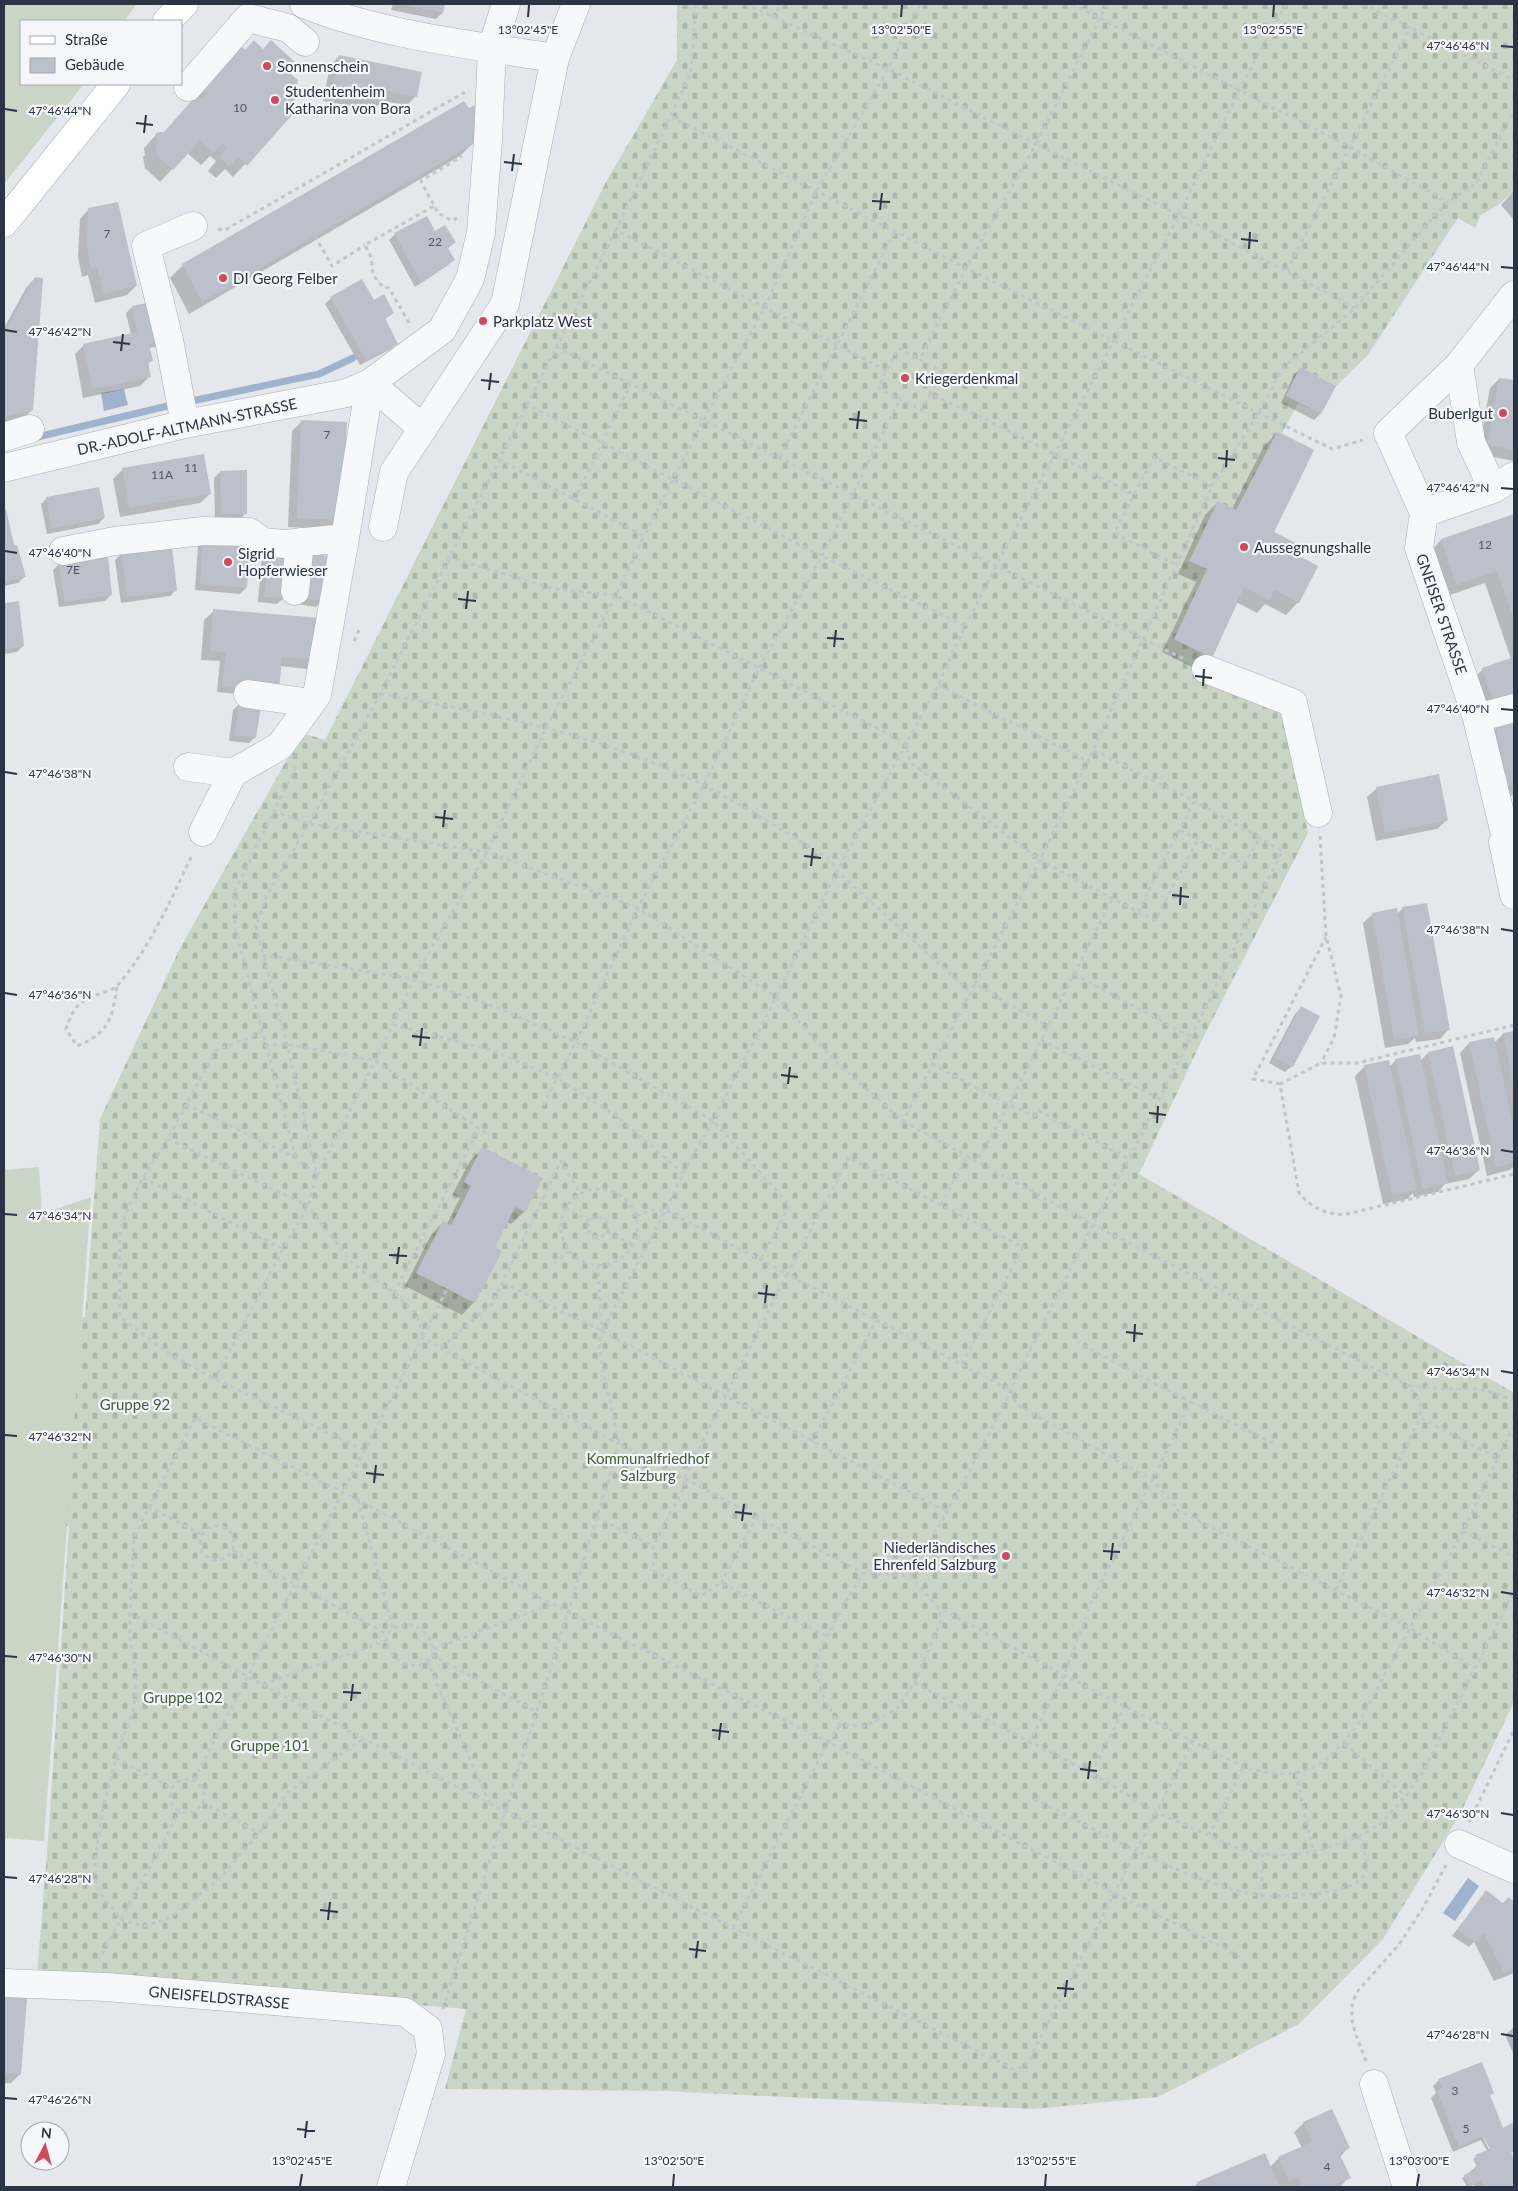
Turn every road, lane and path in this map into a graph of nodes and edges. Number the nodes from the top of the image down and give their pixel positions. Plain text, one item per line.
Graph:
1 (184, 4) edge
2 (304, 4) edge
3 (506, 4) edge
4 (576, 4) edge
5 (696, 4) edge
6 (746, 4) edge
7 (781, 4) edge
8 (920, 4) edge
9 (1072, 4) edge
10 (1107, 4) edge
11 (1286, 4) edge
12 (1364, 4) edge
13 (773, 18) junction
14 (1100, 18) junction
15 (168, 20) edge
16 (1410, 28) junction
17 (492, 48) junction
18 (555, 58) junction
19 (888, 69) junction
20 (1514, 80) edge
21 (115, 85) edge
22 (188, 87) dead end
23 (474, 87) dead end
24 (1239, 90) junction
25 (1514, 110) edge
26 (672, 117) junction
27 (488, 140) junction
28 (1036, 144) junction
29 (1350, 147) junction
30 (817, 190) junction
31 (1448, 202) junction
32 (484, 203) junction
33 (434, 206) junction
34 (1179, 215) junction
35 (4, 222) edge
36 (193, 226) joint
37 (616, 230) junction
38 (895, 231) junction
39 (315, 236) dead end
40 (365, 245) junction
41 (966, 268) junction
42 (1287, 271) junction
43 (1514, 295) edge
44 (765, 307) junction
45 (1355, 308) junction
46 (452, 313) junction
47 (1112, 340) junction
48 (478, 344) junction
49 (421, 345) junction
50 (838, 346) junction
51 (556, 347) junction
52 (920, 359) junction
53 (1459, 365) junction
54 (887, 371) junction
55 (370, 383) junction
56 (630, 385) junction
57 (930, 394) junction
58 (900, 399) junction
59 (526, 404) junction
60 (1258, 414) junction
61 (184, 418) junction
62 (704, 419) junction
63 (423, 428) junction
64 (30, 429) dead end
65 (1388, 433) junction
66 (4, 436) edge
67 (603, 443) junction
68 (1053, 454) junction
69 (780, 457) junction
70 (498, 459) junction
71 (4, 468) edge
72 (673, 479) junction
73 (1504, 482) edge
74 (1212, 486) junction
75 (1133, 494) junction
76 (852, 495) junction
77 (574, 501) junction
78 (1424, 513) junction
79 (383, 527) dead end
80 (644, 536) junction
81 (345, 538) junction
82 (300, 542) junction
83 (63, 550) dead end
84 (822, 556) junction
85 (448, 557) junction
86 (1176, 564) junction
87 (995, 566) junction
88 (295, 591) dead end
89 (616, 595) junction
90 (965, 626) junction
91 (1143, 640) junction
92 (759, 668) junction
93 (1206, 669) joint
94 (938, 685) junction
95 (248, 694) dead end
96 (380, 694) junction
97 (311, 703) junction
98 (1514, 708) edge
99 (1477, 718) junction
100 (546, 728) junction
101 (906, 743) junction
102 (1093, 750) junction
103 (1088, 760) junction
104 (188, 767) dead end
105 (233, 773) junction
106 (1492, 784) junction
107 (704, 785) junction
108 (1194, 802) junction
109 (274, 811) dead end
110 (1318, 813) joint
111 (309, 824) junction
112 (1180, 830) junction
113 (203, 832) joint
114 (1260, 838) junction
115 (1198, 839) junction
116 (487, 852) junction
117 (1514, 859) edge
118 (1040, 860) junction
119 (837, 870) junction
120 (1514, 895) edge
121 (1112, 899) junction
122 (638, 908) junction
123 (1138, 912) junction
124 (1326, 936) junction
125 (263, 955) junction
126 (1074, 974) junction
127 (414, 979) junction
128 (975, 984) junction
129 (117, 987) junction
130 (970, 992) junction
131 (776, 997) junction
132 (393, 1025) junction
133 (1514, 1025) edge
134 (1048, 1027) junction
135 (262, 1032) junction
136 (1191, 1037) junction
137 (1041, 1040) junction
138 (576, 1042) junction
139 (287, 1044) junction
140 (266, 1045) junction
141 (376, 1062) junction
142 (1321, 1063) junction
143 (932, 1064) junction
144 (557, 1078) junction
145 (1280, 1084) junction
146 (1160, 1099) junction
147 (186, 1104) junction
148 (544, 1105) dead end
149 (1009, 1105) junction
150 (713, 1121) junction
151 (903, 1121) junction
152 (480, 1128) junction
153 (486, 1133) dead end
154 (168, 1139) junction
155 (967, 1156) junction
156 (296, 1158) junction
157 (1129, 1159) junction
158 (977, 1161) junction
159 (683, 1172) junction
160 (1514, 1174) edge
161 (317, 1176) junction
162 (142, 1178) junction
163 (580, 1194) junction
164 (940, 1205) junction
165 (308, 1206) junction
166 (565, 1208) junction
167 (666, 1210) junction
168 (636, 1216) junction
169 (589, 1221) junction
170 (1092, 1224) junction
171 (607, 1232) junction
172 (633, 1245) junction
173 (283, 1249) junction
174 (569, 1251) junction
175 (760, 1259) junction
176 (554, 1264) dead end
177 (598, 1265) junction
178 (787, 1274) junction
179 (502, 1283) junction
180 (447, 1289) dead end
181 (394, 1293) junction
182 (876, 1321) junction
183 (602, 1332) junction
184 (423, 1337) junction
185 (1078, 1343) dead end
186 (440, 1348) junction
187 (962, 1364) junction
188 (215, 1379) junction
189 (1409, 1386) junction
190 (1011, 1390) junction
191 (727, 1396) junction
192 (1514, 1400) edge
193 (1191, 1402) junction
194 (1420, 1418) junction
195 (1514, 1425) edge
196 (812, 1442) junction
197 (619, 1444) junction
198 (1277, 1444) dead end
199 (364, 1450) junction
200 (1498, 1458) junction
201 (685, 1477) junction
202 (1153, 1480) junction
203 (342, 1492) junction
204 (358, 1500) junction
205 (148, 1506) junction
206 (948, 1512) junction
207 (757, 1516) junction
208 (596, 1517) junction
209 (1462, 1531) junction
210 (202, 1535) junction
211 (653, 1546) junction
212 (233, 1551) junction
213 (1514, 1557) edge
214 (863, 1573) junction
215 (910, 1576) junction
216 (722, 1583) junction
217 (294, 1584) junction
218 (1336, 1590) junction
219 (1514, 1591) edge
220 (552, 1604) junction
221 (940, 1608) junction
222 (568, 1612) junction
223 (130, 1613) junction
224 (393, 1628) junction
225 (1410, 1628) junction
226 (387, 1634) junction
227 (828, 1637) junction
228 (386, 1641) junction
229 (434, 1649) junction
230 (432, 1655) junction
231 (428, 1661) junction
232 (1474, 1668) junction
233 (247, 1675) junction
234 (1064, 1675) junction
235 (914, 1683) junction
236 (263, 1684) junction
237 (1125, 1707) junction
238 (537, 1712) junction
239 (840, 1726) junction
240 (1514, 1730) edge
241 (364, 1739) junction
242 (1193, 1741) junction
243 (828, 1742) junction
244 (1029, 1743) junction
245 (1344, 1744) junction
246 (116, 1758) junction
247 (1243, 1767) junction
248 (1091, 1773) junction
249 (1296, 1774) junction
250 (194, 1780) junction
251 (171, 1788) junction
252 (1406, 1796) junction
253 (1033, 1798) dead end
254 (202, 1802) junction
255 (488, 1802) junction
256 (505, 1810) junction
257 (180, 1811) junction
258 (1156, 1812) junction
259 (259, 1833) junction
260 (1209, 1836) junction
261 (1359, 1837) junction
262 (1459, 1844) junction
263 (1136, 1851) junction
264 (1313, 1852) junction
265 (1263, 1854) junction
266 (1514, 1869) edge
267 (1116, 1894) junction
268 (1261, 1896) junction
269 (122, 1920) junction
270 (733, 1928) junction
271 (1234, 1953) dead end
272 (102, 1954) dead end
273 (4, 1983) edge
274 (436, 2019) junction
275 (1374, 2084) joint
276 (391, 2187) edge
277 (1407, 2187) edge

1 - 15 main road
2 - 17 street
2 - 22 street
3 - 17 street, DR.-ADOLF-ALTMANN-STRASSE
4 - 18 street
5 - 26 path
6 - 13 path
7 - 13 path
8 - 19 path
9 - 14 path
10 - 14 path
11 - 24 path
12 - 16 path
13 - 19 path
14 - 24 path
14 - 28 path
16 - 20 path
16 - 29 path
17 - 18 street
17 - 27 street, DR.-ADOLF-ALTMANN-STRASSE
18 - 48 street
19 - 28 path
19 - 30 path
21 - 35 main road
23 - 36 path
24 - 29 path
24 - 34 path
25 - 31 path
26 - 30 path
26 - 37 path
27 - 32 street, DR.-ADOLF-ALTMANN-STRASSE
27 - 33 path
28 - 34 path
28 - 41 path
29 - 31 path
29 - 42 path
30 - 38 path
30 - 44 path
31 - 45 path
32 - 33 path
32 - 46 street, DR.-ADOLF-ALTMANN-STRASSE
33 - 40 path
34 - 42 path
34 - 47 path
36 - 61 street
37 - 44 path
37 - 51 path
38 - 41 path
38 - 50 path
39 - 40 path
40 - 49 path
41 - 47 path
41 - 52 path
42 - 45 path
43 - 53 street
44 - 50 path
44 - 62 path
45 - 60 path
46 - 48 street
46 - 49 street, DR.-ADOLF-ALTMANN-STRASSE
47 - 60 path
47 - 68 path
48 - 63 street
49 - 55 street, DR.-ADOLF-ALTMANN-STRASSE
50 - 54 path
50 - 69 path
51 - 56 path
51 - 59 path
52 - 54 path
52 - 57 path
53 - 65 street
53 - 73 street
54 - 58 path
55 - 61 street, DR.-ADOLF-ALTMANN-STRASSE
55 - 63 street
55 - 81 street
56 - 62 path
56 - 67 path
57 - 58 path
57 - 68 path
58 - 76 path
59 - 67 path
59 - 70 path
60 - 65 path
60 - 74 path
61 - 71 street, DR.-ADOLF-ALTMANN-STRASSE
62 - 69 path
62 - 72 path
63 - 79 street
64 - 66 street
65 - 78 street
67 - 72 path
67 - 77 path
68 - 75 path
68 - 87 path
69 - 76 path
70 - 77 path
70 - 85 path
72 - 80 path
72 - 84 path
73 - 78 street
74 - 75 path
74 - 86 path
75 - 86 path
76 - 84 path
76 - 87 path
77 - 80 path
78 - 99 street, GNEISER STRASSE
80 - 89 path
81 - 82 street
81 - 97 street
82 - 83 street
82 - 88 street
84 - 90 path
84 - 92 path
85 - 89 path
85 - 96 path
86 - 91 path
87 - 90 path
87 - 91 path
89 - 92 path
89 - 100 path
90 - 94 path
91 - 93 path
91 - 102 path
92 - 101 path
92 - 107 path
93 - 110 street
94 - 101 path
94 - 103 path
95 - 97 street
96 - 100 path
96 - 111 path
97 - 105 street
98 - 99 street
99 - 106 street, GNEISER STRASSE
100 - 107 path
100 - 116 path
101 - 118 path
101 - 119 path
102 - 103 path
102 - 108 path
103 - 118 path
104 - 105 street
105 - 113 street
106 - 117 street, GNEISER STRASSE
106 - 120 street
107 - 119 path
107 - 122 path
108 - 112 path
108 - 114 path
109 - 135 path
110 - 124 path
111 - 116 path
111 - 125 path
112 - 115 path
112 - 123 path
113 - 129 path
114 - 115 path
114 - 136 path
115 - 123 path
116 - 122 path
116 - 127 path
118 - 121 path
118 - 128 path
119 - 130 path
119 - 131 path
121 - 123 path
121 - 126 path
122 - 131 path
122 - 138 path
124 - 142 path
124 - 145 path
125 - 127 path
125 - 139 path
126 - 134 path
126 - 136 path
127 - 132 path
127 - 138 path
128 - 130 path
128 - 134 path
129 - 129 path
130 - 143 path
131 - 150 path
131 - 151 path
132 - 141 path
132 - 144 path
133 - 142 path
134 - 137 path
135 - 140 path
135 - 147 path
136 - 146 path
137 - 146 path
137 - 149 path
138 - 144 path
138 - 150 path
139 - 140 path
139 - 141 path
139 - 161 path
140 - 156 path
141 - 152 path
141 - 161 path
142 - 145 path
143 - 149 path
143 - 151 path
144 - 148 path
144 - 159 path
145 - 160 path
146 - 157 path
147 - 154 path
147 - 156 path
149 - 157 path
149 - 158 path
150 - 159 path
150 - 175 path
151 - 155 path
152 - 153 path
152 - 181 path
154 - 162 path
154 - 165 path
155 - 158 path
155 - 164 path
156 - 161 path
157 - 170 path
158 - 170 path
159 - 167 path
161 - 165 path
162 - 173 path
162 - 188 path
163 - 166 path
163 - 168 path
163 - 179 path
164 - 178 path
164 - 187 path
165 - 173 path
165 - 181 path
166 - 169 path
166 - 174 path
167 - 168 path
167 - 175 path
167 - 183 path
168 - 172 path
169 - 171 path
169 - 171 path
170 - 189 path
170 - 190 path
171 - 172 path
172 - 177 path
173 - 188 path
174 - 176 path
174 - 177 path
175 - 178 path
177 - 183 path
178 - 182 path
178 - 191 path
179 - 183 path
179 - 186 path
180 - 184 path
181 - 184 path
182 - 187 path
182 - 196 path
183 - 191 path
183 - 197 path
184 - 186 path
184 - 199 path
185 - 193 path
186 - 197 path
187 - 190 path
188 - 199 path
189 - 192 path
189 - 194 path
190 - 202 path
190 - 206 path
191 - 196 path
191 - 201 path
193 - 198 path
193 - 202 path
194 - 200 path
194 - 218 path
195 - 200 path
196 - 206 path
197 - 201 path
197 - 208 path
199 - 203 path
200 - 209 path
201 - 207 path
201 - 211 path
202 - 218 path
202 - 234 path
203 - 204 path
203 - 205 path
203 - 217 path
204 - 220 path
204 - 224 path
205 - 210 path
205 - 223 path
206 - 215 path
207 - 214 path
207 - 216 path
208 - 211 path
208 - 222 path
209 - 213 path
209 - 225 path
210 - 212 path
210 - 212 path
211 - 216 path
212 - 217 path
214 - 215 path
214 - 227 path
215 - 221 path
216 - 227 path
217 - 226 path
217 - 233 path
218 - 225 path
219 - 232 path
220 - 222 path
220 - 229 path
221 - 234 path
221 - 235 path
222 - 238 path
222 - 243 path
223 - 233 path
223 - 246 path
224 - 226 path
224 - 229 path
225 - 232 path
225 - 245 path
226 - 228 path
227 - 239 path
228 - 231 path
228 - 236 path
229 - 230 path
230 - 231 path
230 - 238 path
231 - 255 path
232 - 252 path
233 - 236 path
233 - 250 path
234 - 237 path
234 - 244 path
235 - 239 path
235 - 244 path
236 - 241 path
237 - 242 path
237 - 248 path
238 - 256 path
239 - 243 path
240 - 262 path
241 - 255 path
241 - 259 path
242 - 247 path
242 - 258 path
243 - 267 path
243 - 270 path
244 - 248 path
245 - 249 path
245 - 252 path
246 - 251 path
246 - 269 path
247 - 249 path
247 - 260 path
248 - 258 path
249 - 264 path
250 - 251 path
250 - 254 path
251 - 257 path
252 - 261 path
253 - 263 path
254 - 257 path
254 - 259 path
255 - 256 path
256 - 270 path
256 - 274 path
257 - 269 path
258 - 260 path
258 - 263 path
259 - 269 path
260 - 265 path
261 - 264 path
261 - 268 path
262 - 266 street
262 - 275 path
263 - 267 path
263 - 268 path
264 - 265 path
265 - 268 path
267 - 270 path
267 - 271 path
269 - 272 path
273 - 274 street, GNEISFELDSTRASSE
274 - 276 street
275 - 277 street

